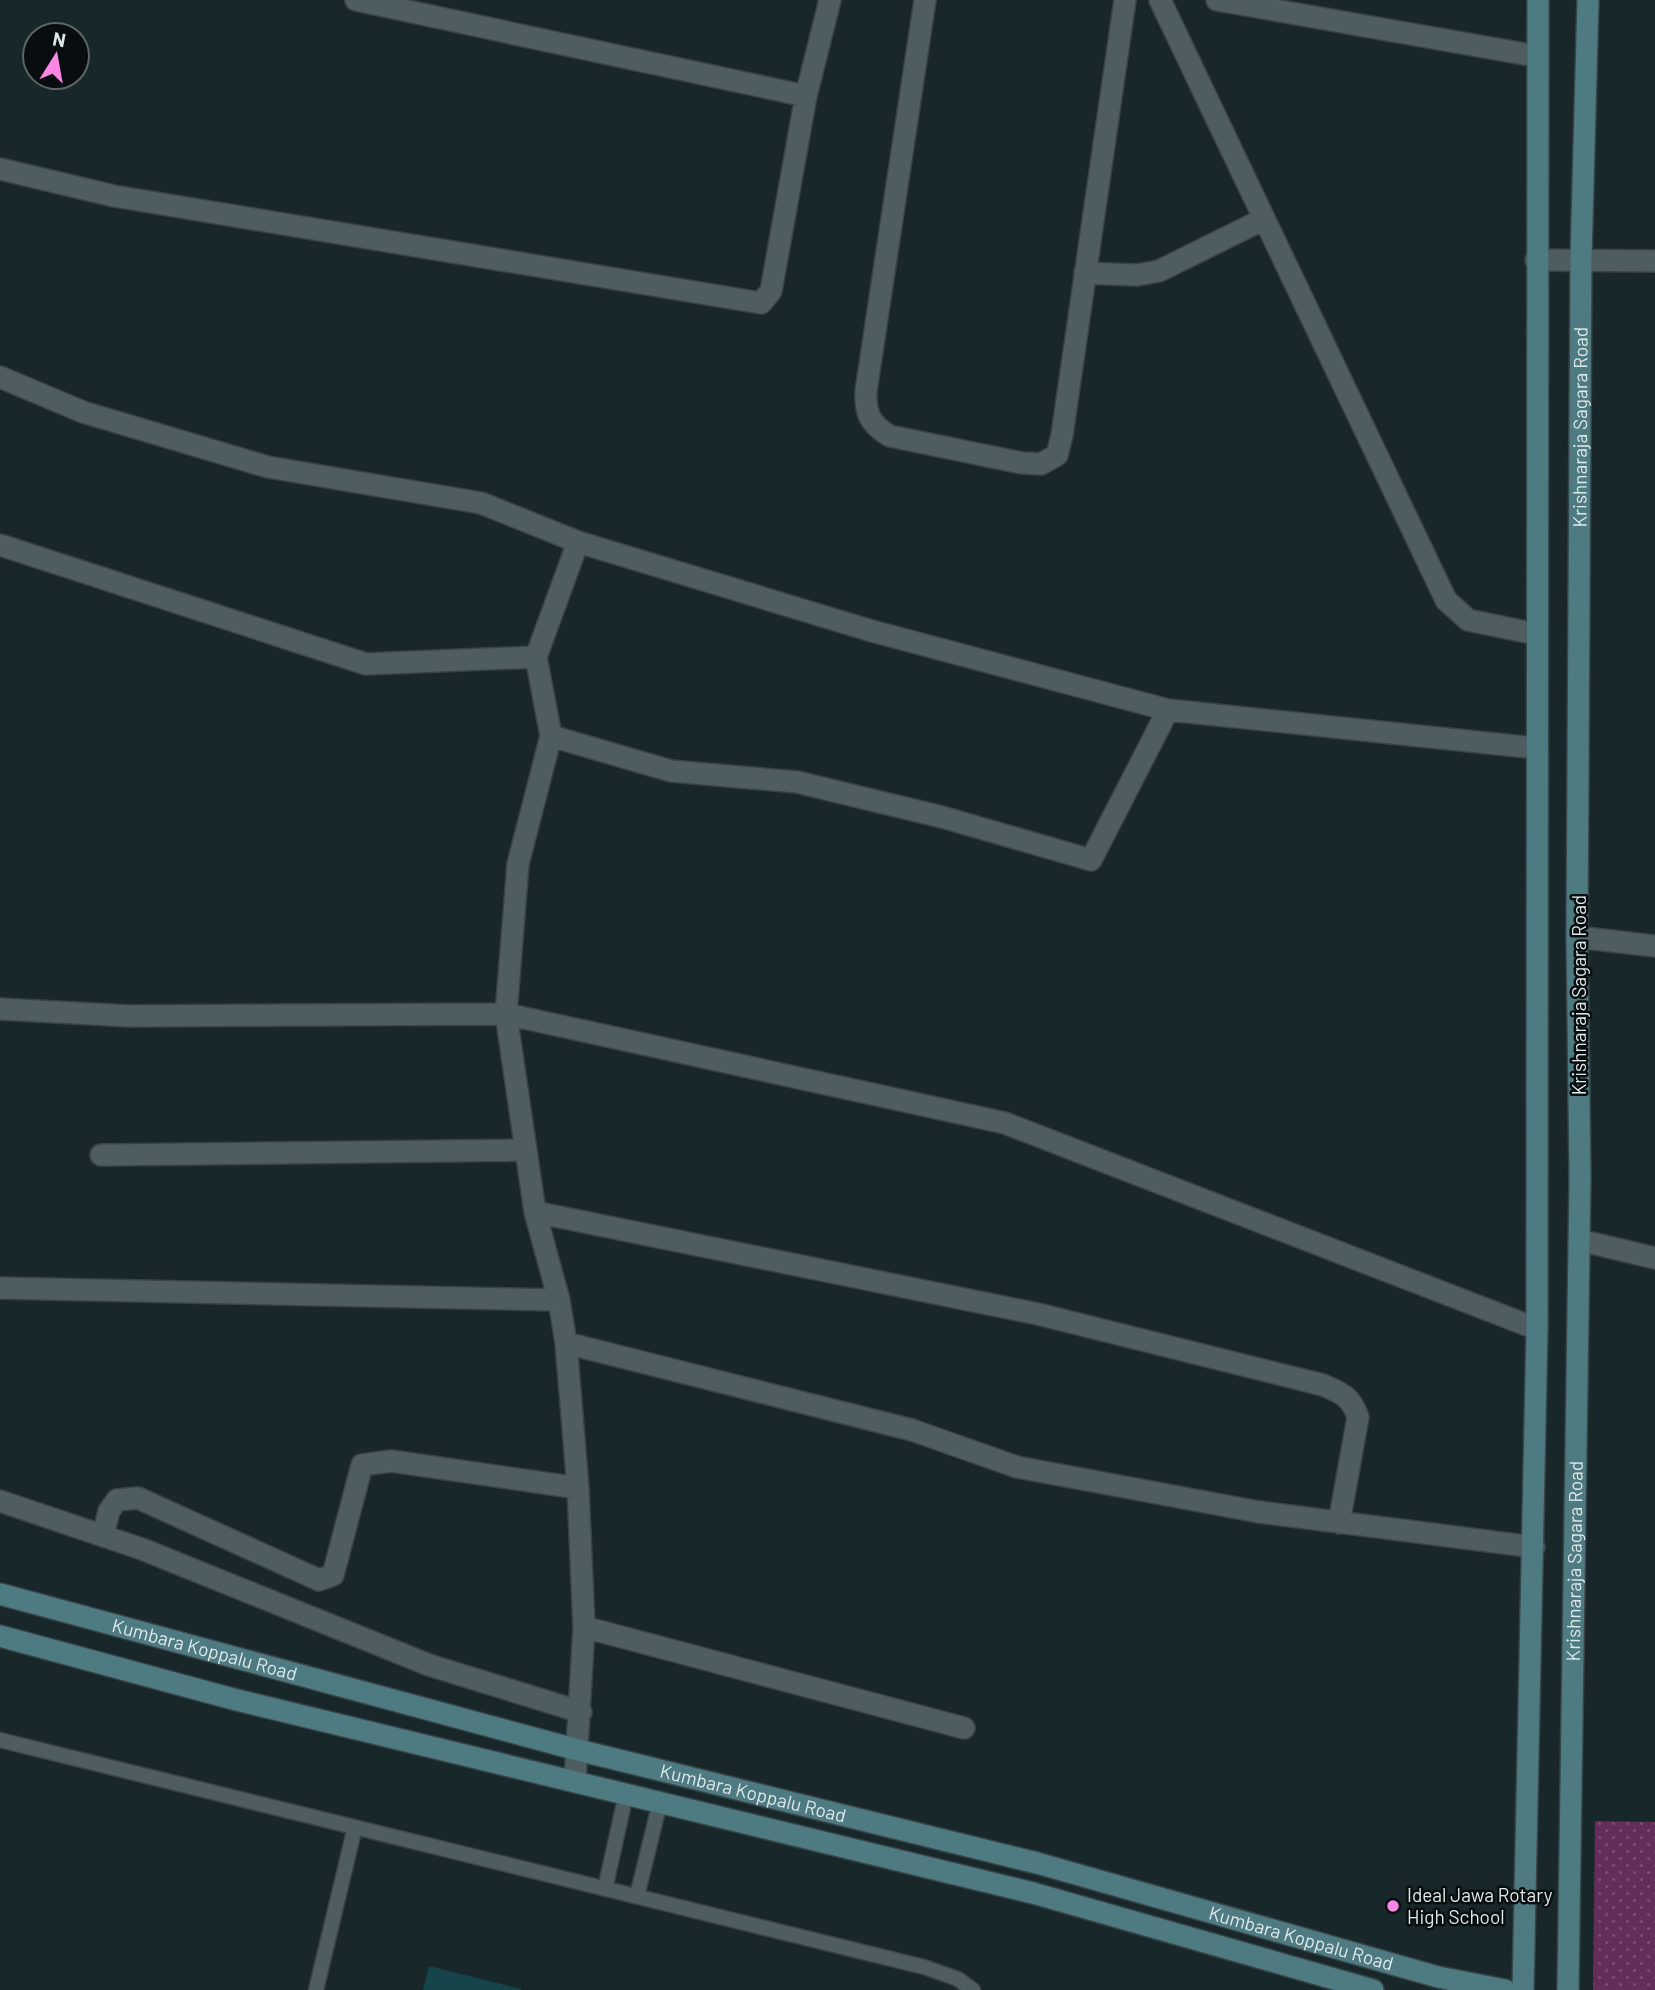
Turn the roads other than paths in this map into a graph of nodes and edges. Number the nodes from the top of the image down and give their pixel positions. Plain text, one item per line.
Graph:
1 (356, 0) edge
2 (830, 0) edge
3 (925, 0) edge
4 (1125, 0) edge
5 (1160, 0) edge
6 (1217, 0) edge
7 (1538, 0) edge
8 (1588, 0) edge
9 (1536, 55) junction
10 (806, 96) junction
11 (0, 169) edge
12 (1265, 219) junction
13 (1536, 260) junction
14 (1581, 260) junction
15 (1655, 261) edge
16 (1085, 273) junction
17 (0, 377) edge
18 (579, 542) junction
19 (0, 545) edge
20 (1536, 634) junction
21 (536, 657) junction
22 (1168, 710) junction
23 (551, 736) junction
24 (1536, 748) junction
25 (1577, 937) junction
26 (1655, 946) edge
27 (0, 1009) edge
28 (506, 1014) junction
29 (526, 1150) junction
30 (101, 1154) dead end
31 (535, 1212) junction
32 (1579, 1240) junction
33 (1655, 1258) edge
34 (0, 1287) edge
35 (559, 1300) junction
36 (1538, 1329) junction
37 (566, 1343) junction
38 (578, 1488) junction
39 (0, 1501) edge
40 (1339, 1523) junction
41 (103, 1536) junction
42 (1534, 1547) junction
43 (0, 1594) edge
44 (584, 1627) junction
45 (0, 1636) edge
46 (581, 1712) junction
47 (964, 1728) dead end
48 (0, 1740) edge
49 (578, 1750) junction
50 (575, 1781) junction
51 (626, 1794) junction
52 (660, 1802) junction
53 (355, 1827) junction
54 (605, 1889) junction
55 (637, 1896) junction
56 (316, 1990) edge
57 (973, 1990) edge
58 (1373, 1990) edge
59 (1505, 1990) edge
60 (1523, 1990) edge
61 (1568, 1990) edge

1 - 10 street
2 - 10 street
3 - 16 street
4 - 16 street
5 - 12 street
6 - 9 street
7 - 9 main road
8 - 14 main road, Krishnaraja Sagara Road
9 - 13 main road
10 - 11 street
12 - 16 street
12 - 20 street
13 - 14 street
13 - 20 main road
14 - 15 street
14 - 25 main road, Krishnaraja Sagara Road
17 - 18 street
18 - 21 street
18 - 22 street
19 - 21 street
20 - 24 main road
21 - 23 street
22 - 23 street
22 - 24 street
23 - 28 street
24 - 36 main road
25 - 26 street
25 - 32 main road, Krishnaraja Sagara Road
27 - 28 street
28 - 29 street
28 - 36 street
29 - 30 street
29 - 31 street
31 - 35 street
31 - 40 street
32 - 33 street
32 - 61 main road, Krishnaraja Sagara Road
34 - 35 street
35 - 37 street
36 - 42 main road
37 - 38 street
37 - 40 street
38 - 41 street
38 - 44 street
39 - 41 street
40 - 42 street
41 - 46 street
42 - 60 main road
43 - 49 main road, Kumbara Koppalu Road
44 - 46 street
44 - 47 street
45 - 50 main road, Kumbara Koppalu Road
46 - 49 street
48 - 53 lane
49 - 50 street
49 - 59 main road, Kumbara Koppalu Road
50 - 51 main road, Kumbara Koppalu Road
51 - 52 main road, Kumbara Koppalu Road
51 - 54 lane
52 - 55 lane
52 - 58 main road, Kumbara Koppalu Road
53 - 54 lane
53 - 56 lane
54 - 55 lane
55 - 57 lane

